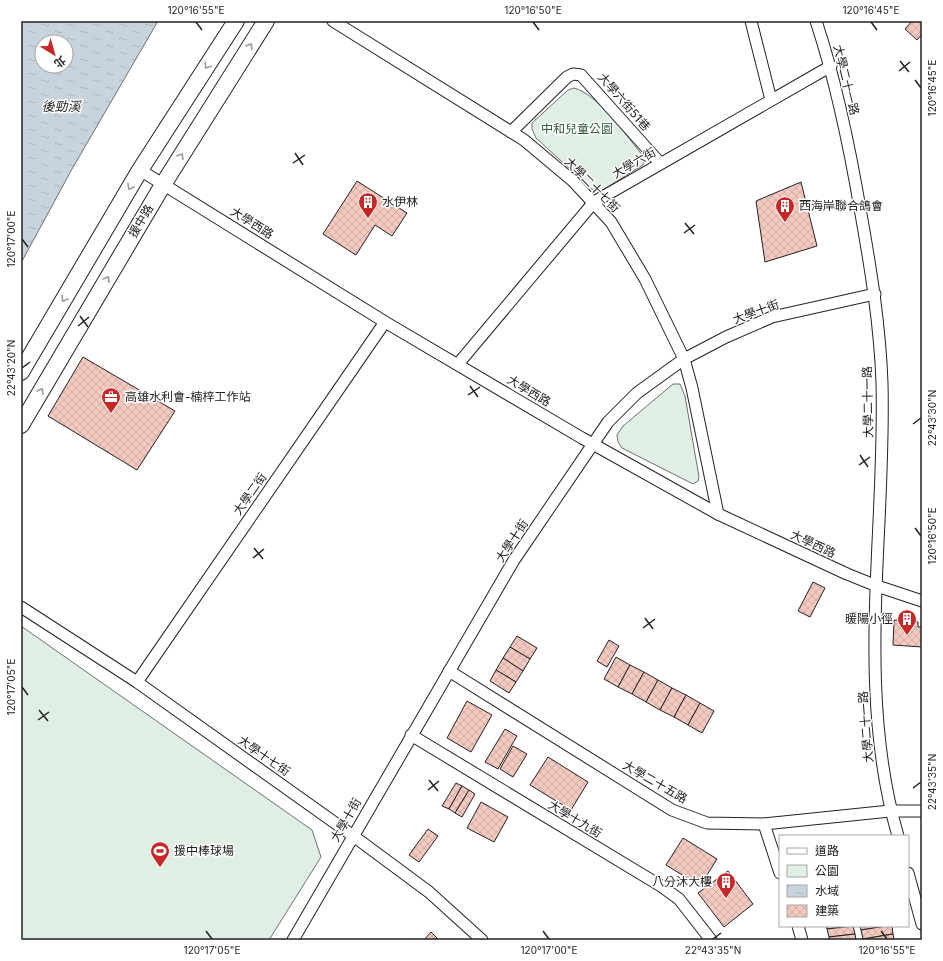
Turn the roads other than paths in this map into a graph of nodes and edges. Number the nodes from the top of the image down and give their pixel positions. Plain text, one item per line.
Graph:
1 (236, 21) edge
2 (266, 21) edge
3 (333, 21) edge
4 (751, 21) edge
5 (816, 21) edge
6 (831, 66) junction
7 (771, 100) junction
8 (511, 132) junction
9 (660, 163) junction
10 (140, 170) junction
11 (164, 183) junction
12 (594, 202) junction
13 (875, 294) junction
14 (385, 322) junction
15 (684, 359) junction
16 (458, 364) junction
17 (21, 372) edge
18 (21, 425) edge
19 (592, 444) junction
20 (718, 514) junction
21 (877, 586) junction
22 (922, 601) edge
23 (21, 607) edge
24 (449, 671) junction
25 (137, 682) junction
26 (411, 735) junction
27 (890, 811) junction
28 (922, 811) edge
29 (764, 824) junction
30 (352, 835) junction
31 (898, 835) edge
32 (779, 870) edge
33 (909, 877) edge
34 (922, 924) edge
35 (798, 927) edge
36 (292, 940) edge
37 (482, 940) edge
38 (711, 940) edge
39 (802, 940) edge

1 -> 10 street
11 -> 2 street, 援中路
3 - 8 street, 大學二十七街
4 - 7 street
5 - 6 street, 大學二十一路
6 - 7 street, 大學六街
6 - 13 street, 大學二十一路
7 - 9 street, 大學六街
8 - 9 street, 大學六街51巷
8 - 12 street, 大學二十七街
9 - 12 street, 大學六街
10 - 11 street, 大學西路
10 -> 17 street
11 - 14 street, 大學西路
18 -> 11 street, 援中路
12 - 15 street, 大學二十七街
12 - 16 street, 大學六街
13 - 15 street, 大學十街
13 - 21 street, 大學二十一路
14 - 16 street, 大學西路
14 - 25 street, 大學二街
15 - 19 street, 大學十街
15 - 20 street, 大學二十七街
16 - 19 street, 大學西路
19 - 20 street, 大學西路
19 - 24 street, 大學十街
20 - 21 street, 大學西路
21 - 22 street, 大學西路
21 - 27 street, 大學二十一路
23 - 25 street, 大學十七街
24 - 26 street, 大學十街
24 - 29 street, 大學二十五路
25 - 30 street, 大學十七街
26 - 30 street, 大學十街
26 - 38 street, 大學十九街
27 - 28 street, 大學二十五路
27 - 29 street, 大學二十五路
27 - 31 street, 大學二十一路
29 - 32 street
30 - 36 street, 大學十街
30 - 37 street, 大學十七街
33 - 34 street
35 - 39 street

